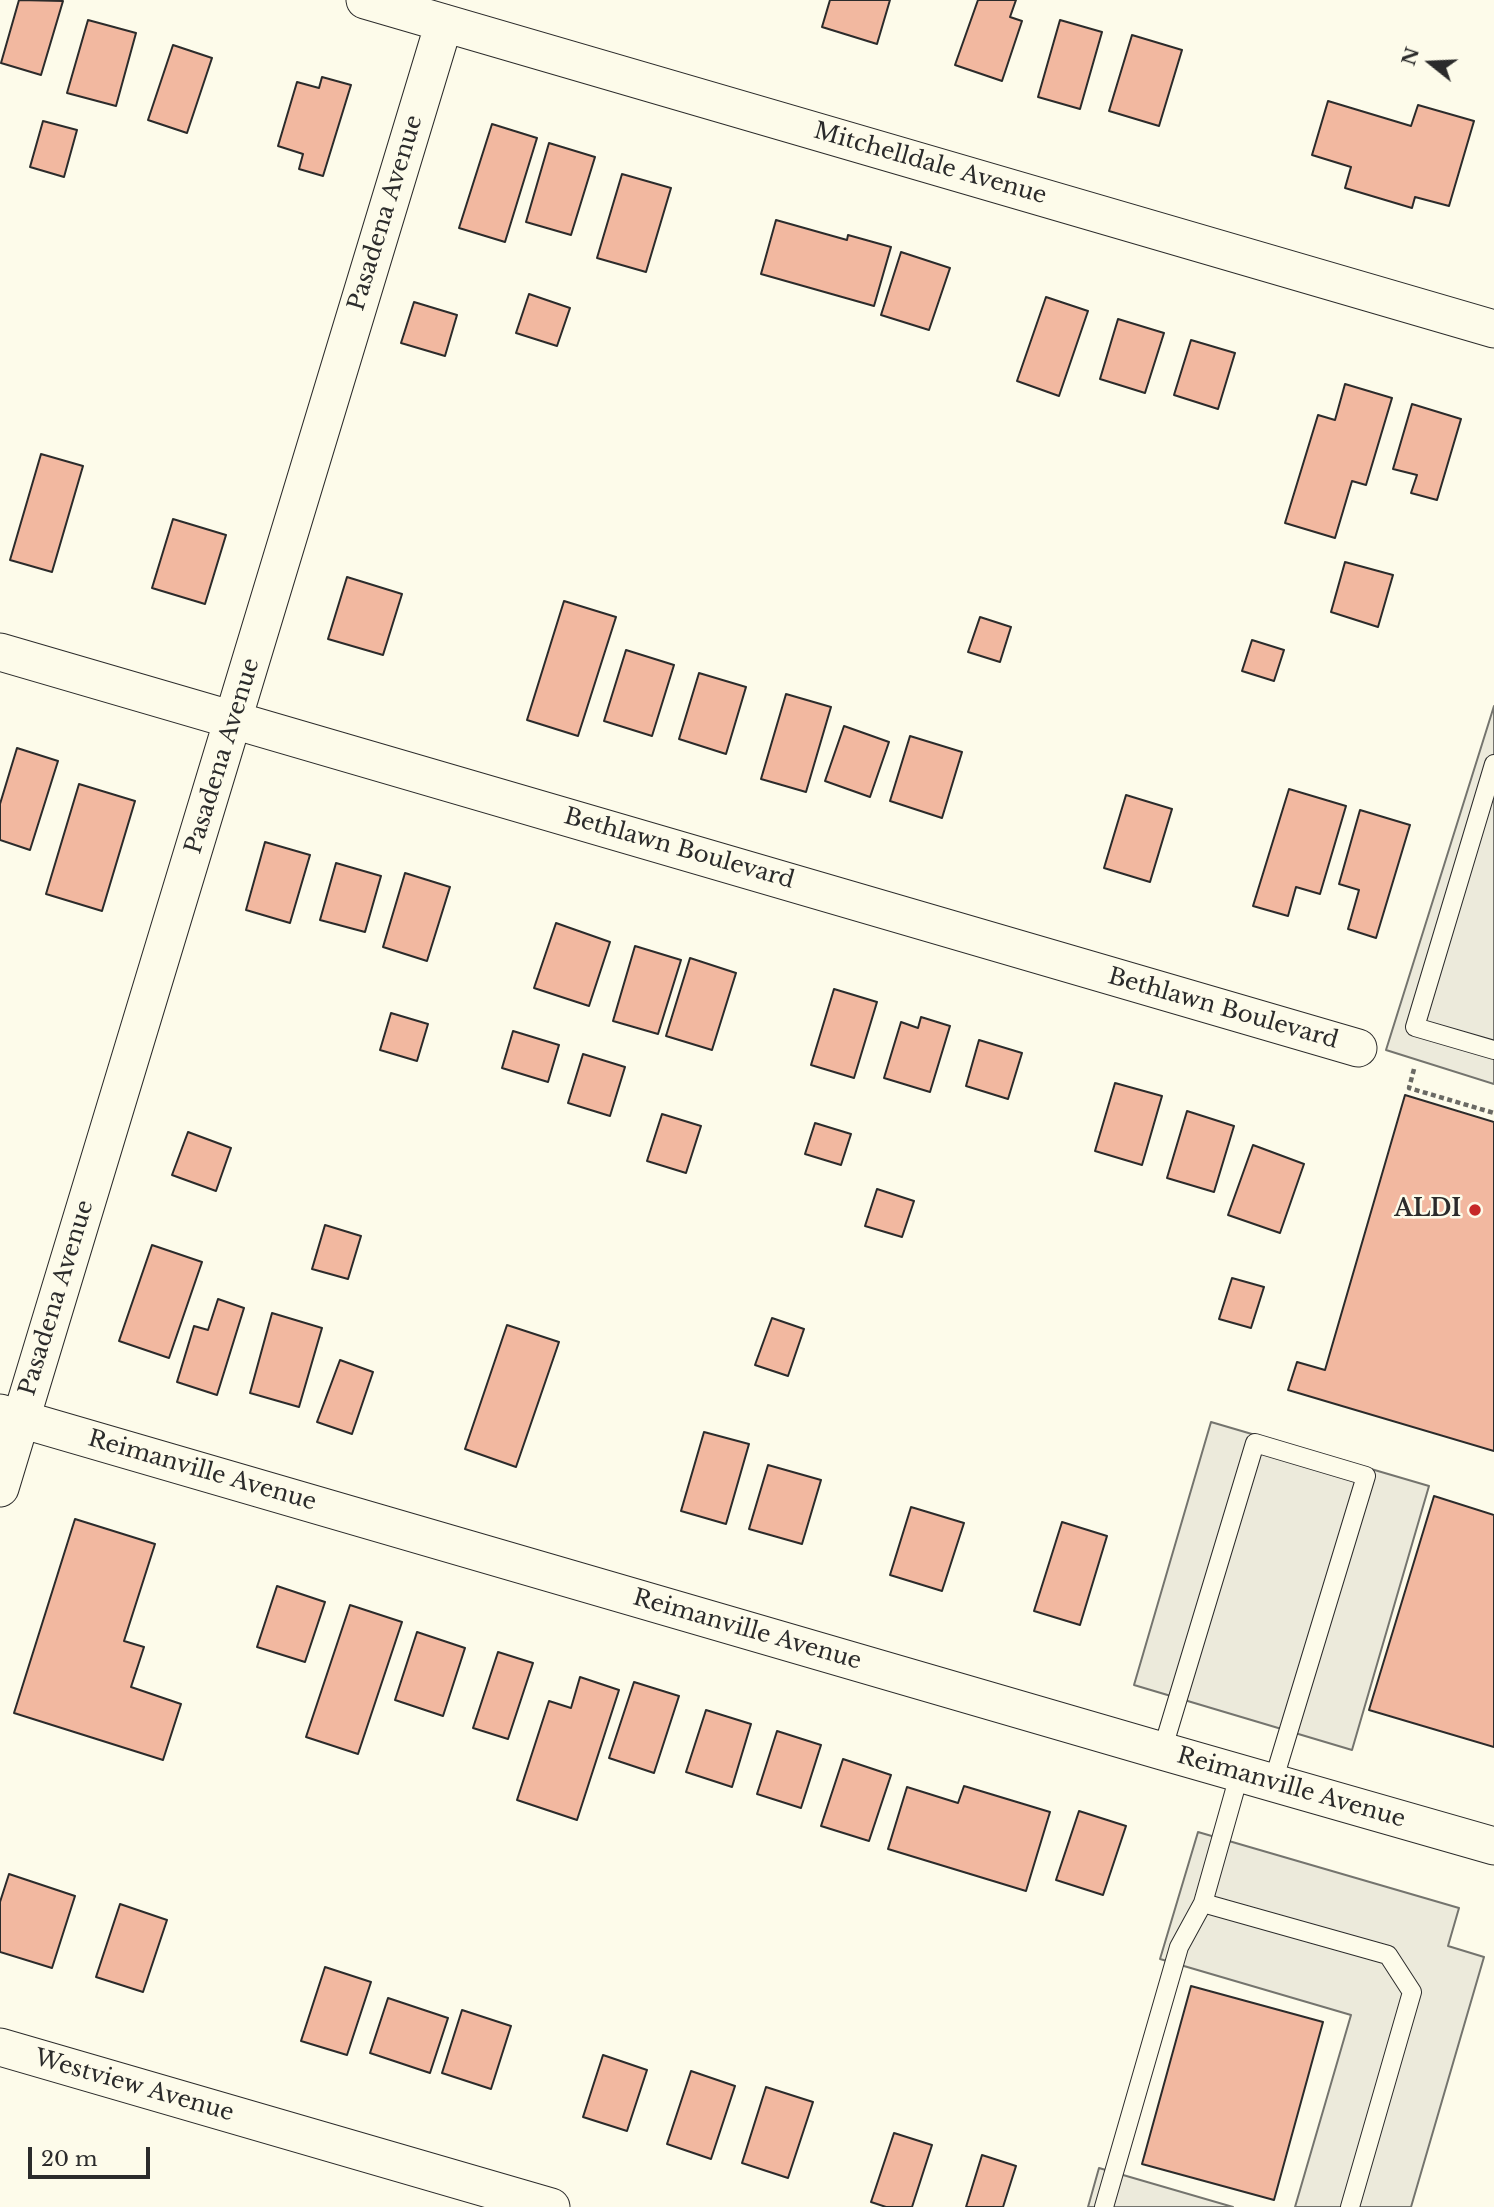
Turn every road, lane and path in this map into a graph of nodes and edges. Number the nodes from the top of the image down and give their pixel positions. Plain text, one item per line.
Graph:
1 (365, 0) edge
2 (444, 23) junction
3 (1494, 328) edge
4 (0, 652) edge
5 (233, 719) junction
6 (1494, 764) edge
7 (1358, 1048) dead end
8 (1494, 1050) edge
9 (1414, 1069) dead end
10 (1494, 1113) edge
11 (10, 1416) edge
12 (0, 1488) edge
13 (1162, 1751) junction
14 (1257, 1777) junction
15 (1494, 1846) edge
16 (1203, 1903) junction
17 (0, 2047) edge
18 (551, 2207) edge
19 (1104, 2207) edge
20 (1350, 2207) edge

1 - 2 street, Mitchelldale Avenue
2 - 3 street, Mitchelldale Avenue
2 - 5 street, Pasadena Avenue
4 - 5 street, Bethlawn Boulevard
5 - 7 street, Bethlawn Boulevard
5 - 11 street, Pasadena Avenue
6 - 8 lane
9 - 10 path
11 - 12 street, Pasadena Avenue
11 - 13 street, Reimanville Avenue
13 - 14 street, Reimanville Avenue
13 - 14 lane
14 - 15 street, Reimanville Avenue
14 - 16 lane
16 - 19 lane
16 - 20 lane
17 - 18 street, Westview Avenue

